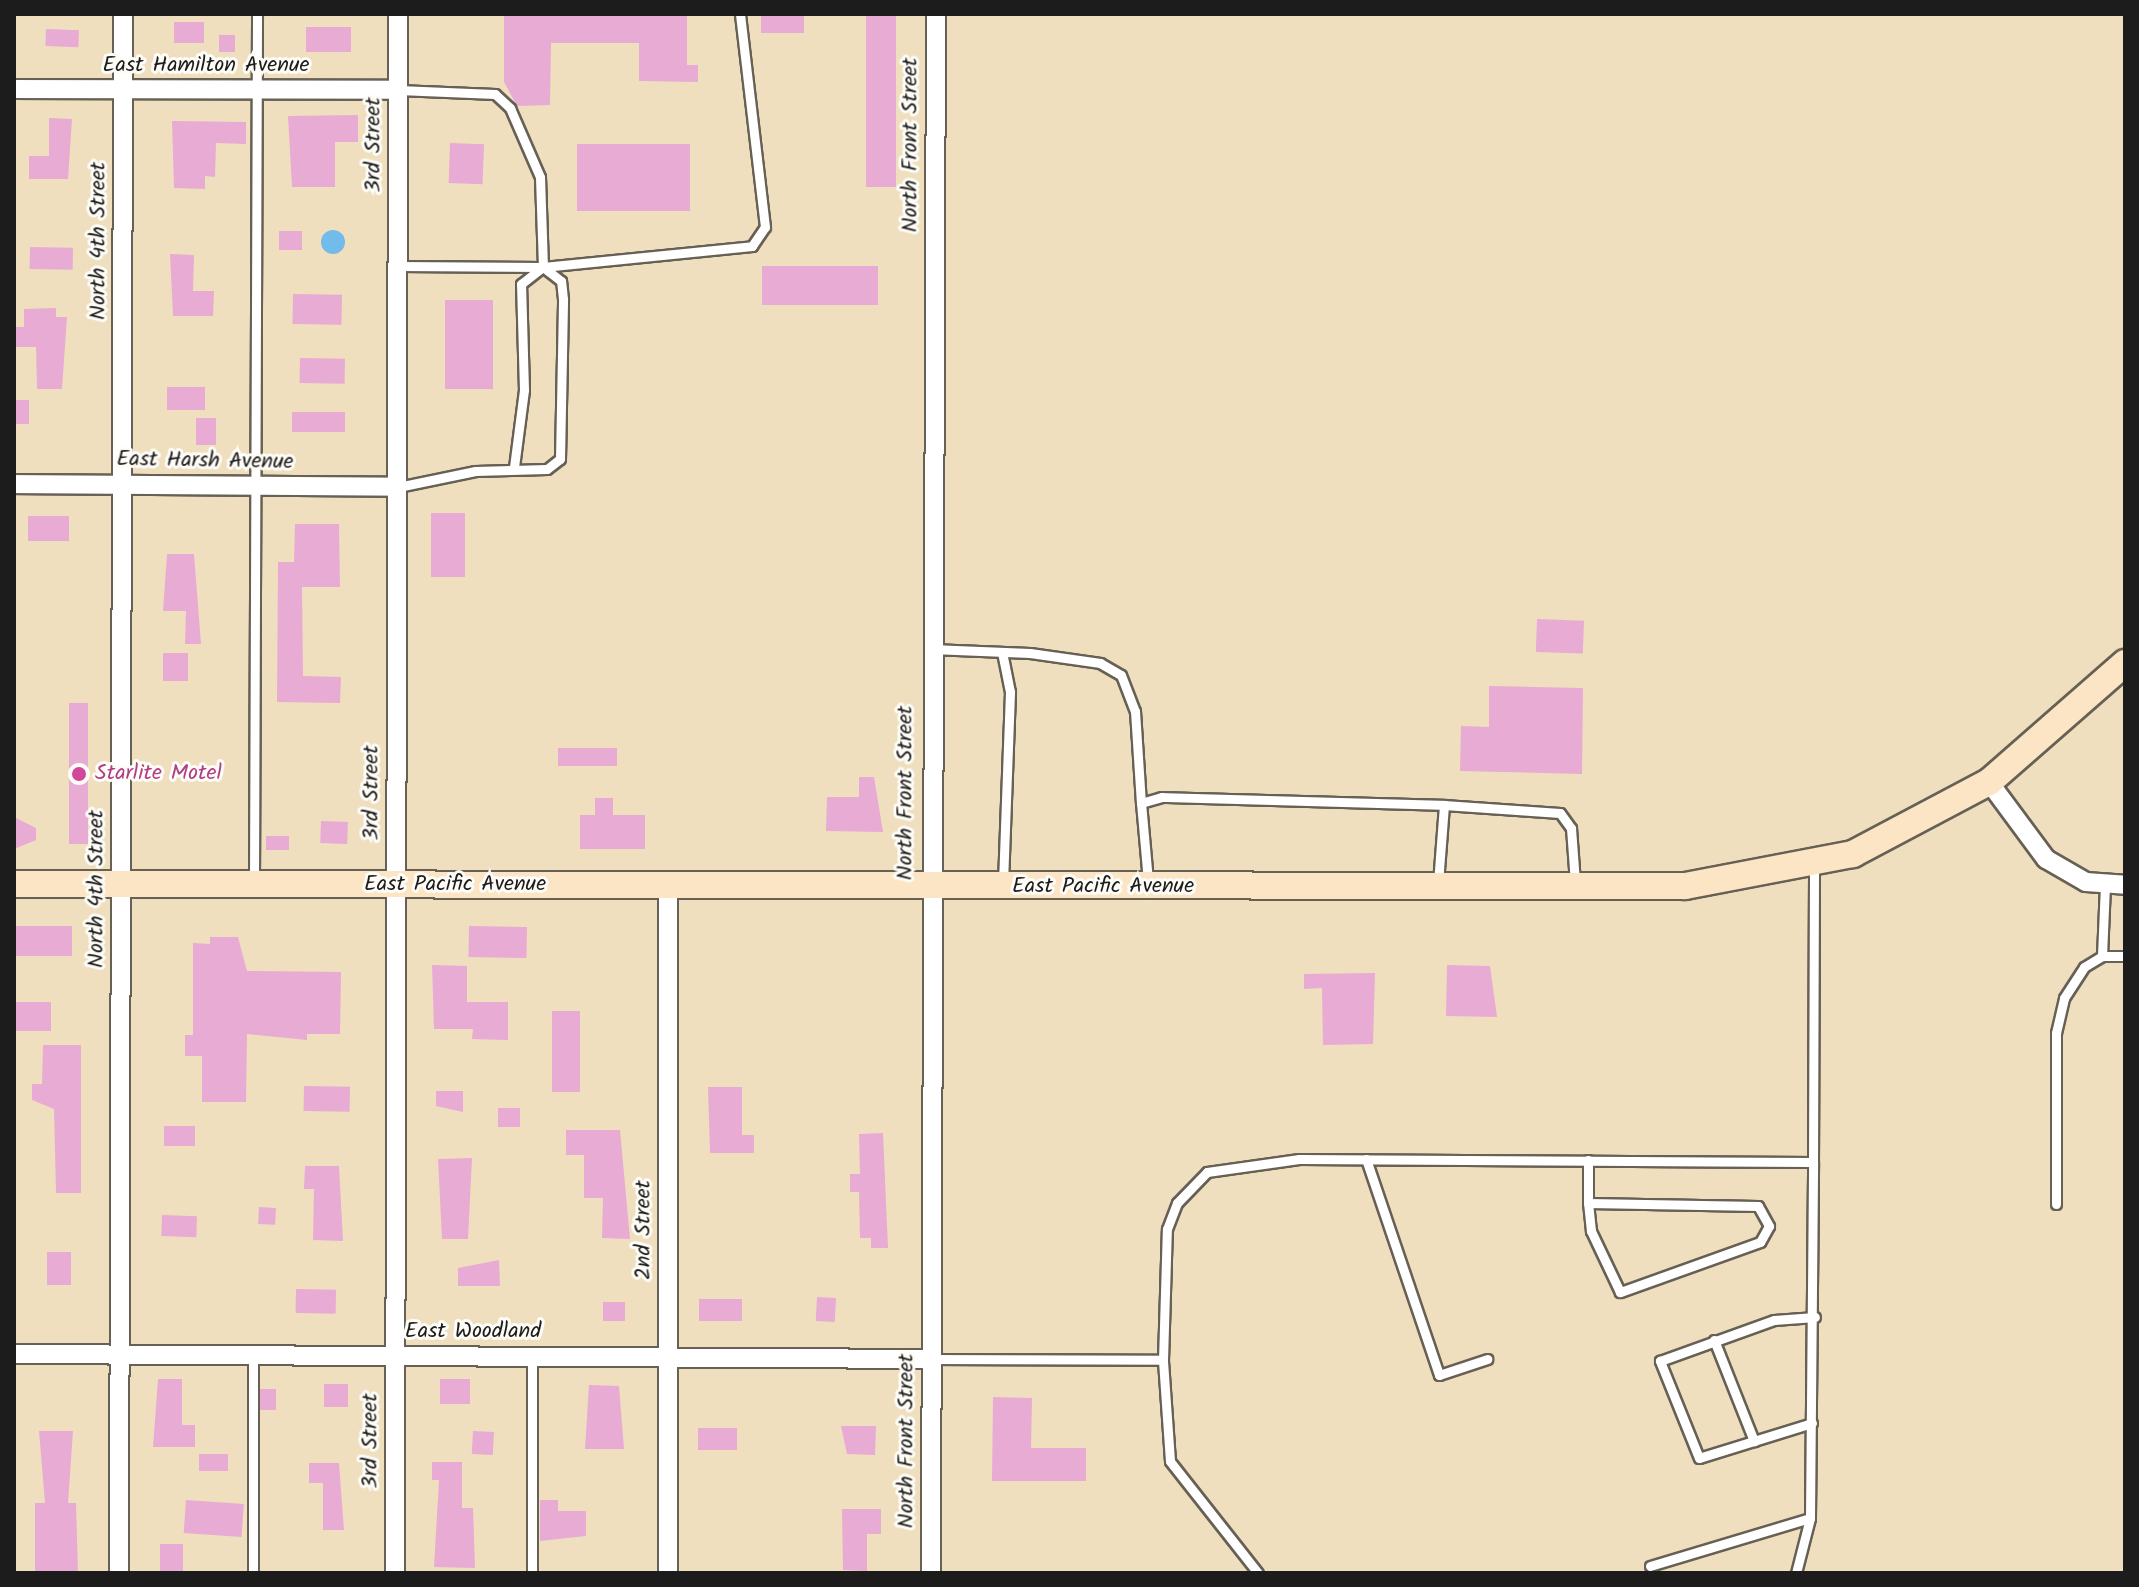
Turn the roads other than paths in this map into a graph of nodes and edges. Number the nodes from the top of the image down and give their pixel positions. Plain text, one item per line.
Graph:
1 (123, 14) edge
2 (257, 14) edge
3 (398, 14) edge
4 (740, 14) edge
5 (936, 14) edge
6 (14, 89) edge
7 (123, 90) junction
8 (256, 90) junction
9 (398, 90) junction
10 (398, 266) junction
11 (543, 267) junction
12 (514, 467) junction
13 (14, 484) edge
14 (122, 484) junction
15 (252, 486) junction
16 (396, 487) junction
17 (931, 649) junction
18 (1002, 652) junction
19 (2125, 663) edge
20 (1989, 782) junction
21 (1141, 803) junction
22 (1444, 805) junction
23 (1814, 863) junction
24 (14, 884) edge
25 (122, 884) junction
26 (254, 885) junction
27 (396, 885) junction
28 (2105, 885) junction
29 (2125, 885) edge
30 (668, 886) junction
31 (1438, 886) junction
32 (1576, 886) junction
33 (929, 887) junction
34 (1003, 887) junction
35 (1149, 887) junction
36 (2102, 956) junction
37 (2125, 956) edge
38 (1366, 1159) junction
39 (1588, 1160) junction
40 (1813, 1162) junction
41 (1588, 1203) junction
42 (2056, 1204) dead end
43 (1815, 1317) junction
44 (1714, 1340) junction
45 (14, 1354) edge
46 (118, 1354) junction
47 (253, 1355) junction
48 (395, 1356) junction
49 (532, 1356) junction
50 (668, 1357) junction
51 (931, 1359) junction
52 (1487, 1359) dead end
53 (1163, 1360) junction
54 (1812, 1423) junction
55 (1754, 1441) junction
56 (1810, 1518) junction
57 (1650, 1566) dead end
58 (119, 1573) edge
59 (253, 1573) edge
60 (395, 1573) edge
61 (532, 1573) edge
62 (668, 1573) edge
63 (931, 1573) edge
64 (1258, 1573) edge
65 (1796, 1573) edge

1 - 7 street, North 4th Street
2 - 8 lane
3 - 9 street, 3rd Street
4 - 11 lane
5 - 17 street, North Front Street
6 - 7 street, East Hamilton Avenue
7 - 8 street, East Hamilton Avenue
7 - 14 street, North 4th Street
8 - 9 street, East Hamilton Avenue
8 - 15 lane
9 - 10 street, 3rd Street
9 - 11 lane
10 - 11 lane
10 - 16 street, 3rd Street
11 - 12 lane
11 - 12 lane
12 - 16 lane
13 - 14 street, East Harsh Avenue
14 - 15 street, East Harsh Avenue
14 - 25 street, North 4th Street
15 - 16 street, East Harsh Avenue
15 - 26 lane
16 - 27 street, 3rd Street
17 - 18 lane
17 - 33 street, North Front Street
18 - 21 lane
18 - 34 lane
19 - 20 main road, East Pacific Avenue
20 - 23 main road, East Pacific Avenue
20 - 28 street
21 - 22 lane
21 - 35 lane
22 - 31 lane
22 - 32 lane
23 - 32 main road, East Pacific Avenue
23 - 40 lane
24 - 25 main road, East Pacific Avenue
25 - 26 main road, East Pacific Avenue
25 - 46 street, North 4th Street
26 - 27 main road, East Pacific Avenue
27 - 30 main road, East Pacific Avenue
27 - 48 street, 3rd Street
28 - 29 street
28 - 36 lane
30 - 33 main road, East Pacific Avenue
30 - 50 street, 2nd Street
31 - 32 main road, East Pacific Avenue
31 - 35 main road, East Pacific Avenue
33 - 34 main road, East Pacific Avenue
33 - 51 street, North Front Street
34 - 35 main road, East Pacific Avenue
36 - 37 lane
36 - 42 lane
38 - 39 lane
38 - 52 lane
38 - 53 lane
39 - 40 lane
39 - 41 lane
40 - 43 lane
41 - 41 lane
43 - 44 lane
43 - 54 lane
44 - 55 lane
44 - 55 lane
45 - 46 street, East Woodland
46 - 47 street, East Woodland
46 - 58 street, North 4th Street
47 - 48 street, East Woodland
47 - 59 lane
48 - 49 street, East Woodland
48 - 60 street, 3rd Street
49 - 50 street, East Woodland
49 - 61 lane
50 - 51 street, East Woodland
50 - 62 street, 2nd Street
51 - 53 lane
51 - 63 street, North Front Street
53 - 64 lane
54 - 55 lane
54 - 56 lane
56 - 57 lane
56 - 65 lane

